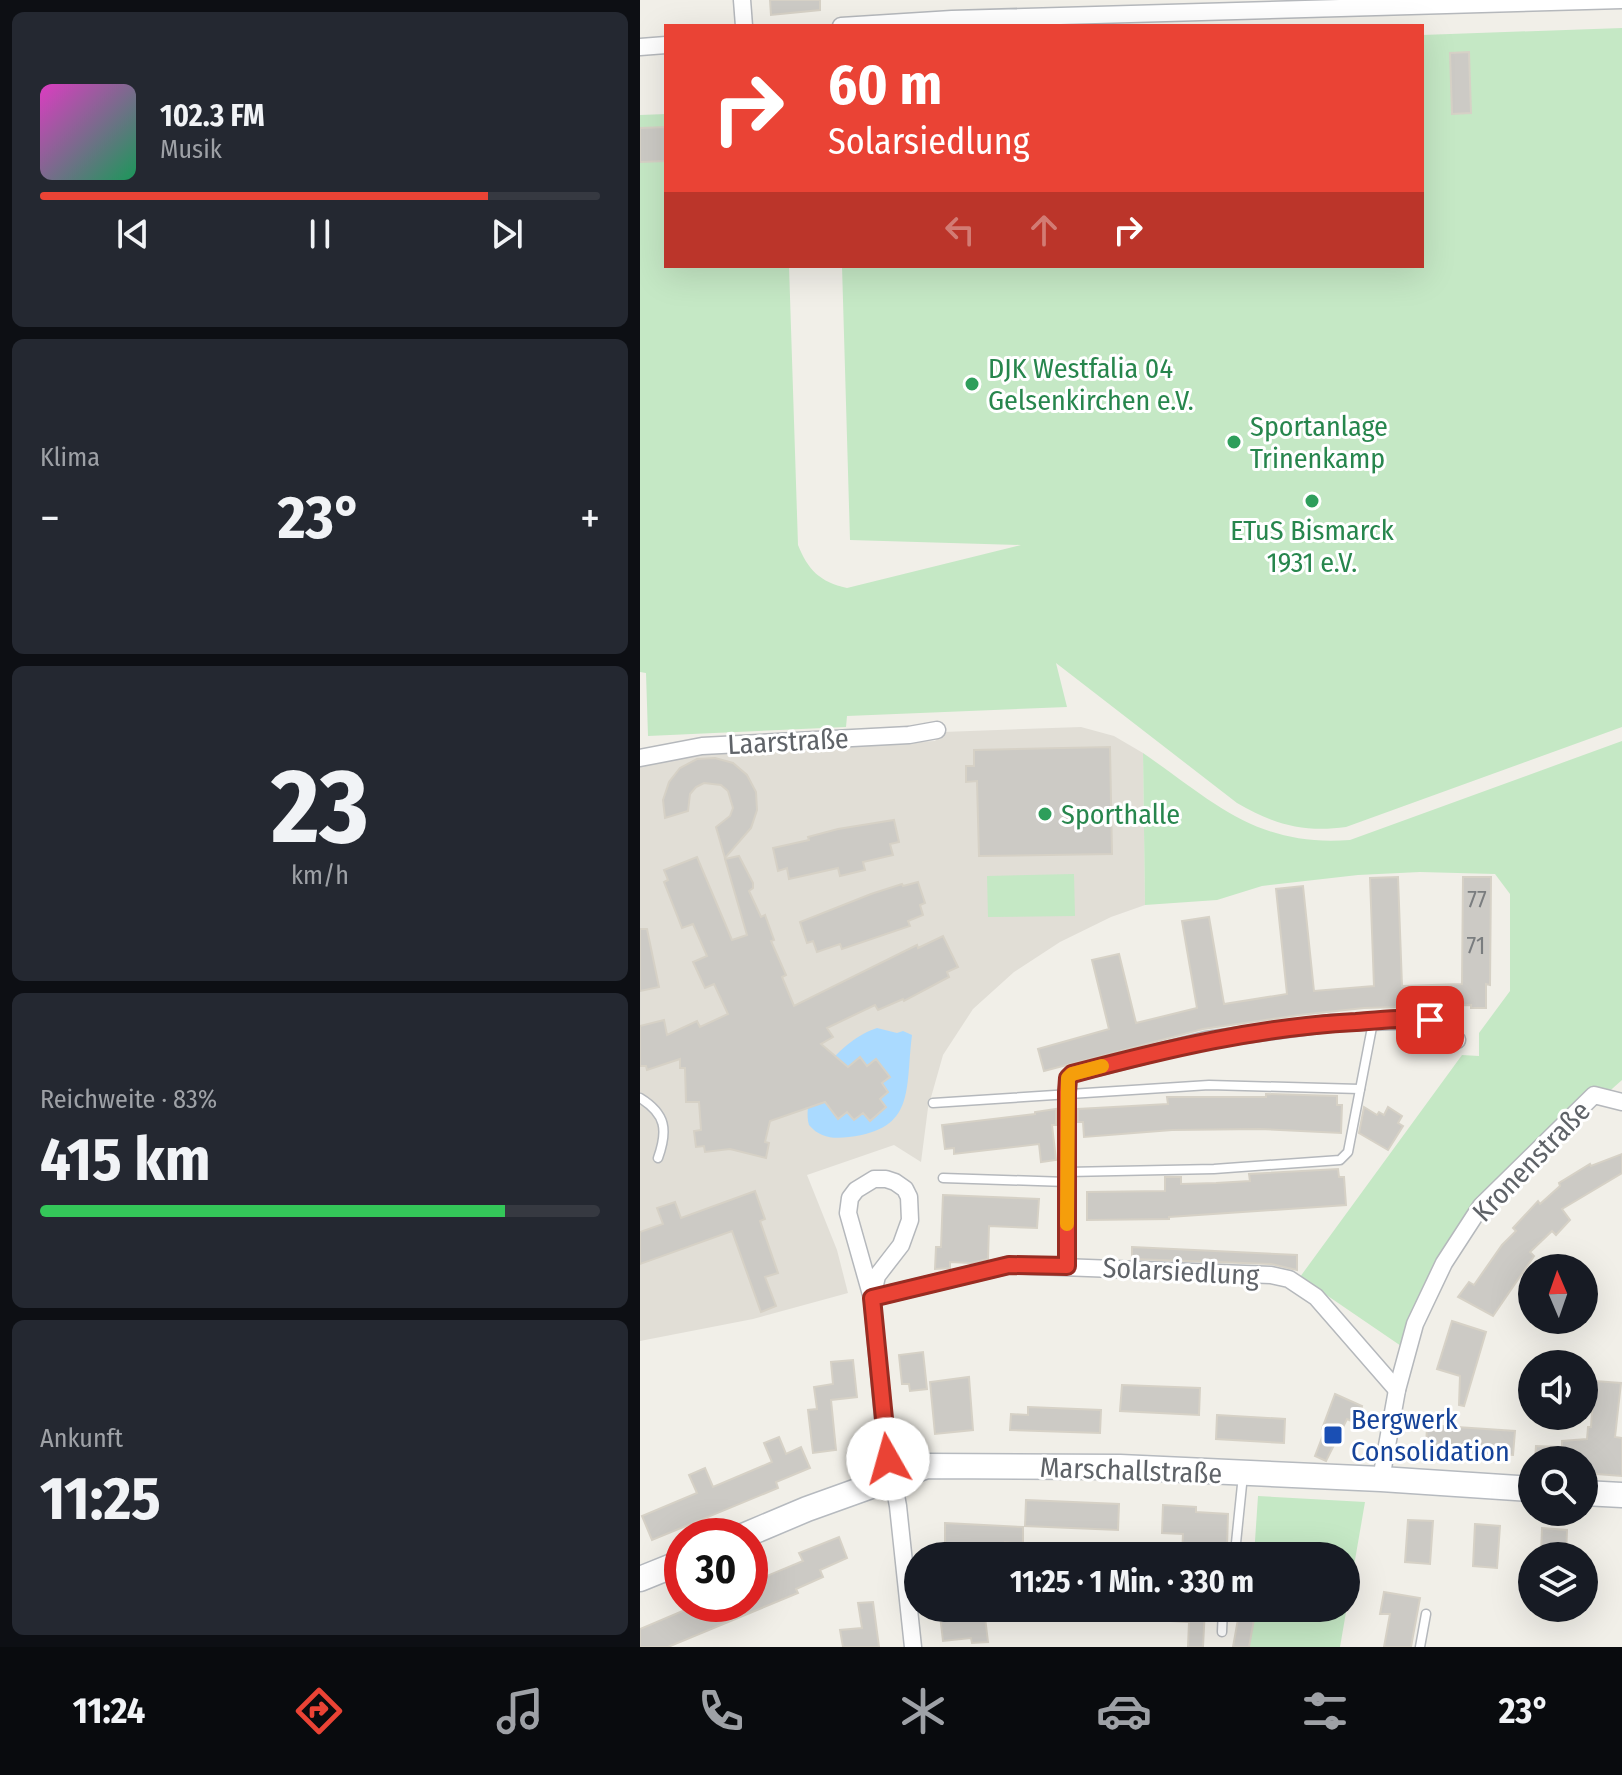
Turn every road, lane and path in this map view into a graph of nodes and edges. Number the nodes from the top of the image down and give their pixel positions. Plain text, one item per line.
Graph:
1 (742, 0) edge
2 (1581, 0) edge
3 (1622, 0) edge
4 (744, 24) edge
5 (873, 24) edge
6 (664, 45) edge
7 (640, 47) edge
8 (937, 730) dead end
9 (640, 758) edge
10 (1373, 1021) junction
11 (1457, 1040) dead end
12 (1360, 1089) junction
13 (1067, 1092) junction
14 (640, 1098) edge
15 (1622, 1102) edge
16 (933, 1103) dead end
17 (658, 1158) dead end
18 (1067, 1177) junction
19 (943, 1178) dead end
20 (1067, 1266) junction
21 (872, 1298) junction
22 (1397, 1390) junction
23 (1243, 1474) junction
24 (891, 1479) junction
25 (1381, 1479) junction
26 (1518, 1488) edge
27 (1598, 1494) edge
28 (1622, 1495) edge
29 (768, 1525) edge
30 (1236, 1542) edge
31 (664, 1569) edge
32 (640, 1579) edge
33 (1426, 1614) dead end
34 (1222, 1622) edge
35 (1222, 1632) dead end
36 (913, 1647) edge
37 (1420, 1647) edge

1 - 4 street
2 - 3 street
2 - 5 street
6 - 7 street
8 - 9 street, Laarstraße
10 - 11 street
10 - 12 lane
10 - 13 street
12 - 13 lane
12 - 18 lane
13 - 16 lane
13 - 18 street
14 - 17 lane
15 - 22 street, Kronenstraße
18 - 19 lane
18 - 20 street
20 - 21 street, Solarsiedlung
20 - 22 street, Solarsiedlung
21 - 21 street
21 - 24 street
22 - 25 street, Kronenstraße
23 - 24 street, Marschallstraße
23 - 25 street, Marschallstraße
23 - 30 lane
24 - 29 street, Marschallstraße
24 - 36 street
25 - 26 street, Marschallstraße
27 - 28 street
31 - 32 street
33 - 37 lane
34 - 35 lane

